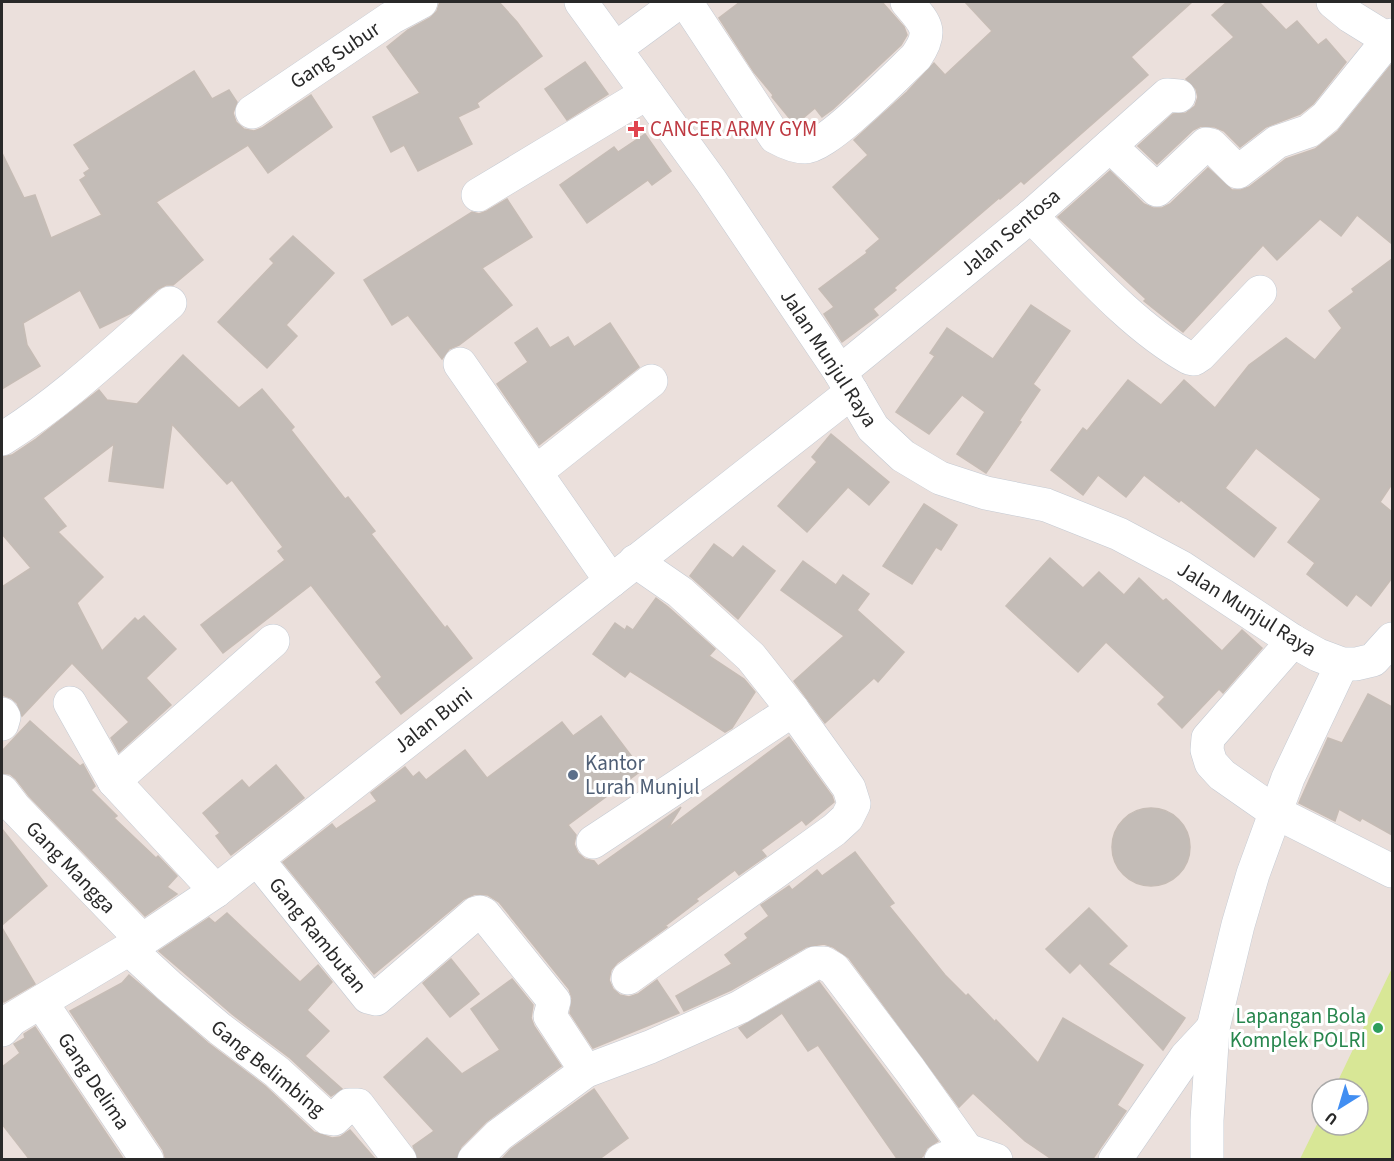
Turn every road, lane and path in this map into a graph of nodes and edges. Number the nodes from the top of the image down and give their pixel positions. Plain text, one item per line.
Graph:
1 (421, 2) edge
2 (581, 2) edge
3 (679, 2) edge
4 (686, 2) edge
5 (907, 2) edge
6 (1333, 2) edge
7 (386, 10) edge
8 (1391, 38) edge
9 (615, 49) junction
10 (647, 93) junction
11 (1179, 96) dead end
12 (252, 112) dead end
13 (1110, 146) junction
14 (478, 195) dead end
15 (1031, 216) junction
16 (1260, 292) dead end
17 (170, 303) dead end
18 (460, 364) dead end
19 (651, 381) dead end
20 (846, 382) junction
21 (2, 439) edge
22 (536, 472) junction
23 (623, 571) junction
24 (273, 641) dead end
25 (1293, 641) junction
26 (1375, 658) edge
27 (70, 703) dead end
28 (793, 710) junction
29 (2, 714) edge
30 (2, 724) edge
31 (114, 781) junction
32 (2, 791) edge
33 (1275, 812) junction
34 (593, 842) dead end
35 (256, 859) junction
36 (1392, 871) edge
37 (216, 891) junction
38 (136, 945) junction
39 (628, 978) dead end
40 (41, 1002) junction
41 (1214, 1028) junction
42 (2, 1030) edge
43 (586, 1071) junction
44 (968, 1156) edge
45 (147, 1160) edge
46 (400, 1160) edge
47 (474, 1160) edge
48 (1115, 1160) edge
49 (1207, 1160) edge

1 - 7 street, Gang Subur
2 - 9 street, Jalan Munjul Raya
3 - 9 street
4 - 5 street
6 - 8 street
7 - 12 street, Gang Subur
8 - 13 street
9 - 10 street, Jalan Munjul Raya
10 - 14 street
10 - 20 street, Jalan Munjul Raya
11 - 13 street, Jalan Sentosa
13 - 15 street, Jalan Sentosa
15 - 16 street
15 - 20 street, Jalan Sentosa
17 - 21 street
18 - 22 street
19 - 22 street
20 - 23 street, Jalan Buni
20 - 25 street, Jalan Munjul Raya
22 - 23 street
23 - 28 street
23 - 35 street, Jalan Buni
24 - 31 street
25 - 26 street, Jalan Munjul Raya
25 - 33 street
26 - 33 street
27 - 31 street
28 - 34 street
28 - 39 street
29 - 30 street
31 - 37 street
32 - 38 street, Gang Mangga
33 - 36 street
33 - 41 street
35 - 37 street, Jalan Buni
35 - 43 street, Gang Rambutan
37 - 38 street, Jalan Buni
38 - 40 street, Jalan Buni
38 - 46 street, Gang Belimbing
40 - 42 street, Jalan Buni
40 - 45 street, Gang Delima
41 - 48 street
41 - 49 street
43 - 44 street
43 - 47 street

